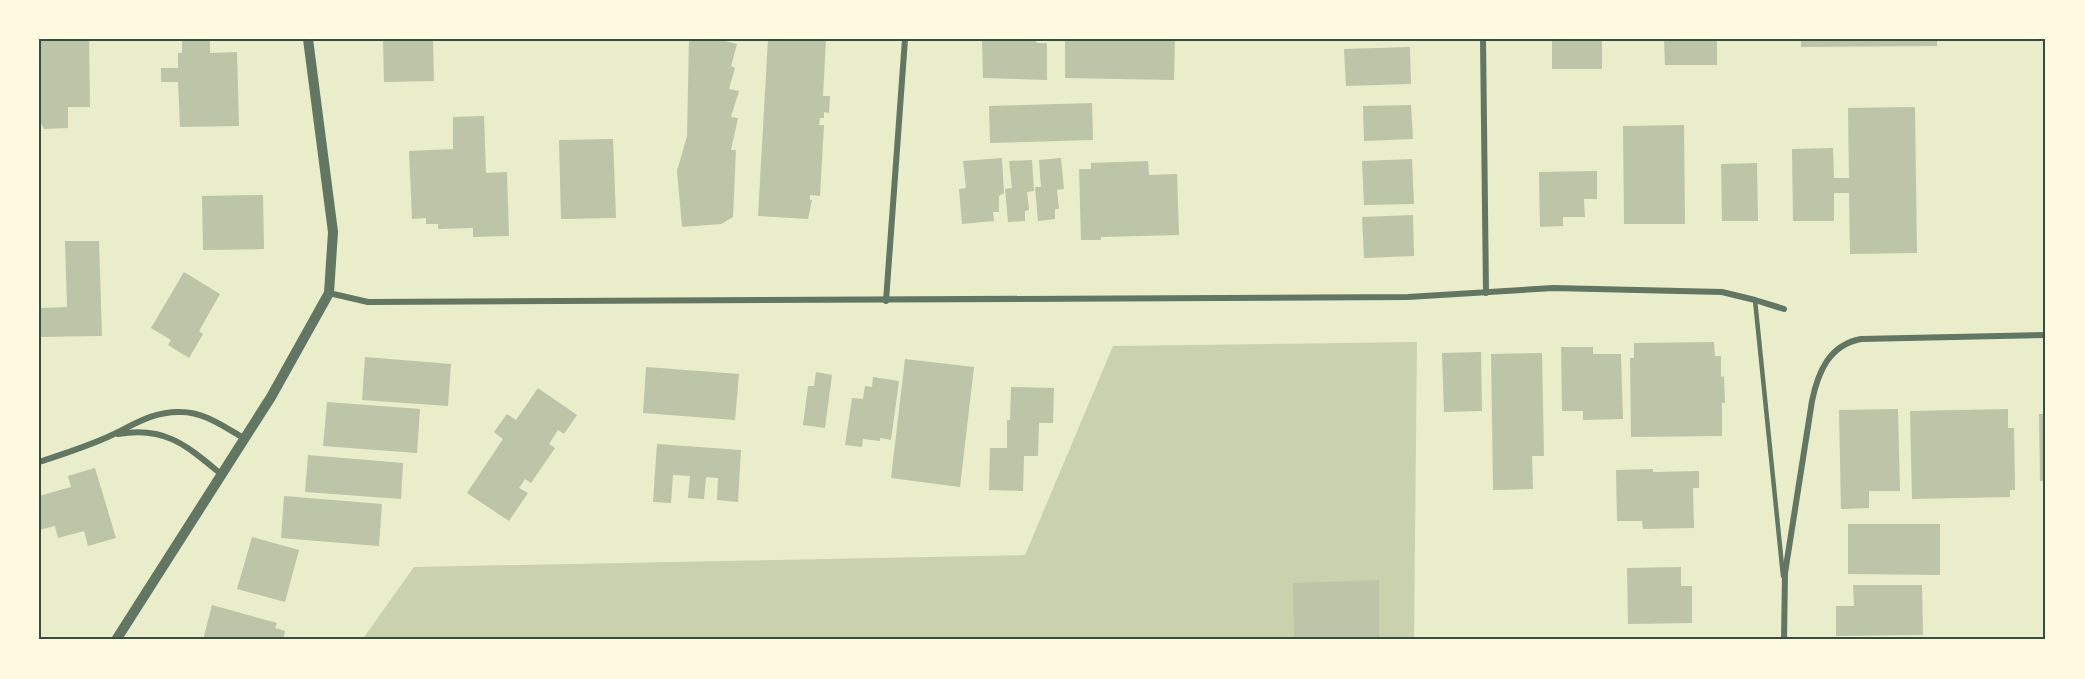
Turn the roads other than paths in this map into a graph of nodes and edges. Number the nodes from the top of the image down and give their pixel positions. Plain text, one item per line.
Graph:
1 (308, 39) edge
2 (905, 39) edge
3 (1483, 39) edge
4 (329, 293) junction
5 (1486, 293) junction
6 (1755, 300) junction
7 (886, 301) junction
8 (1784, 309) dead end
9 (2046, 335) edge
10 (112, 436) junction
11 (244, 438) junction
12 (39, 462) edge
13 (221, 474) junction
14 (1784, 588) junction
15 (116, 640) edge
16 (1784, 640) edge

1 - 4 street
2 - 7 street
3 - 5 street
4 - 7 street
4 - 11 street
5 - 6 street
5 - 7 street
6 - 8 street
6 - 14 lane
9 - 14 street
10 - 11 street
10 - 12 street
10 - 13 street
11 - 13 street
13 - 15 street
14 - 16 street

